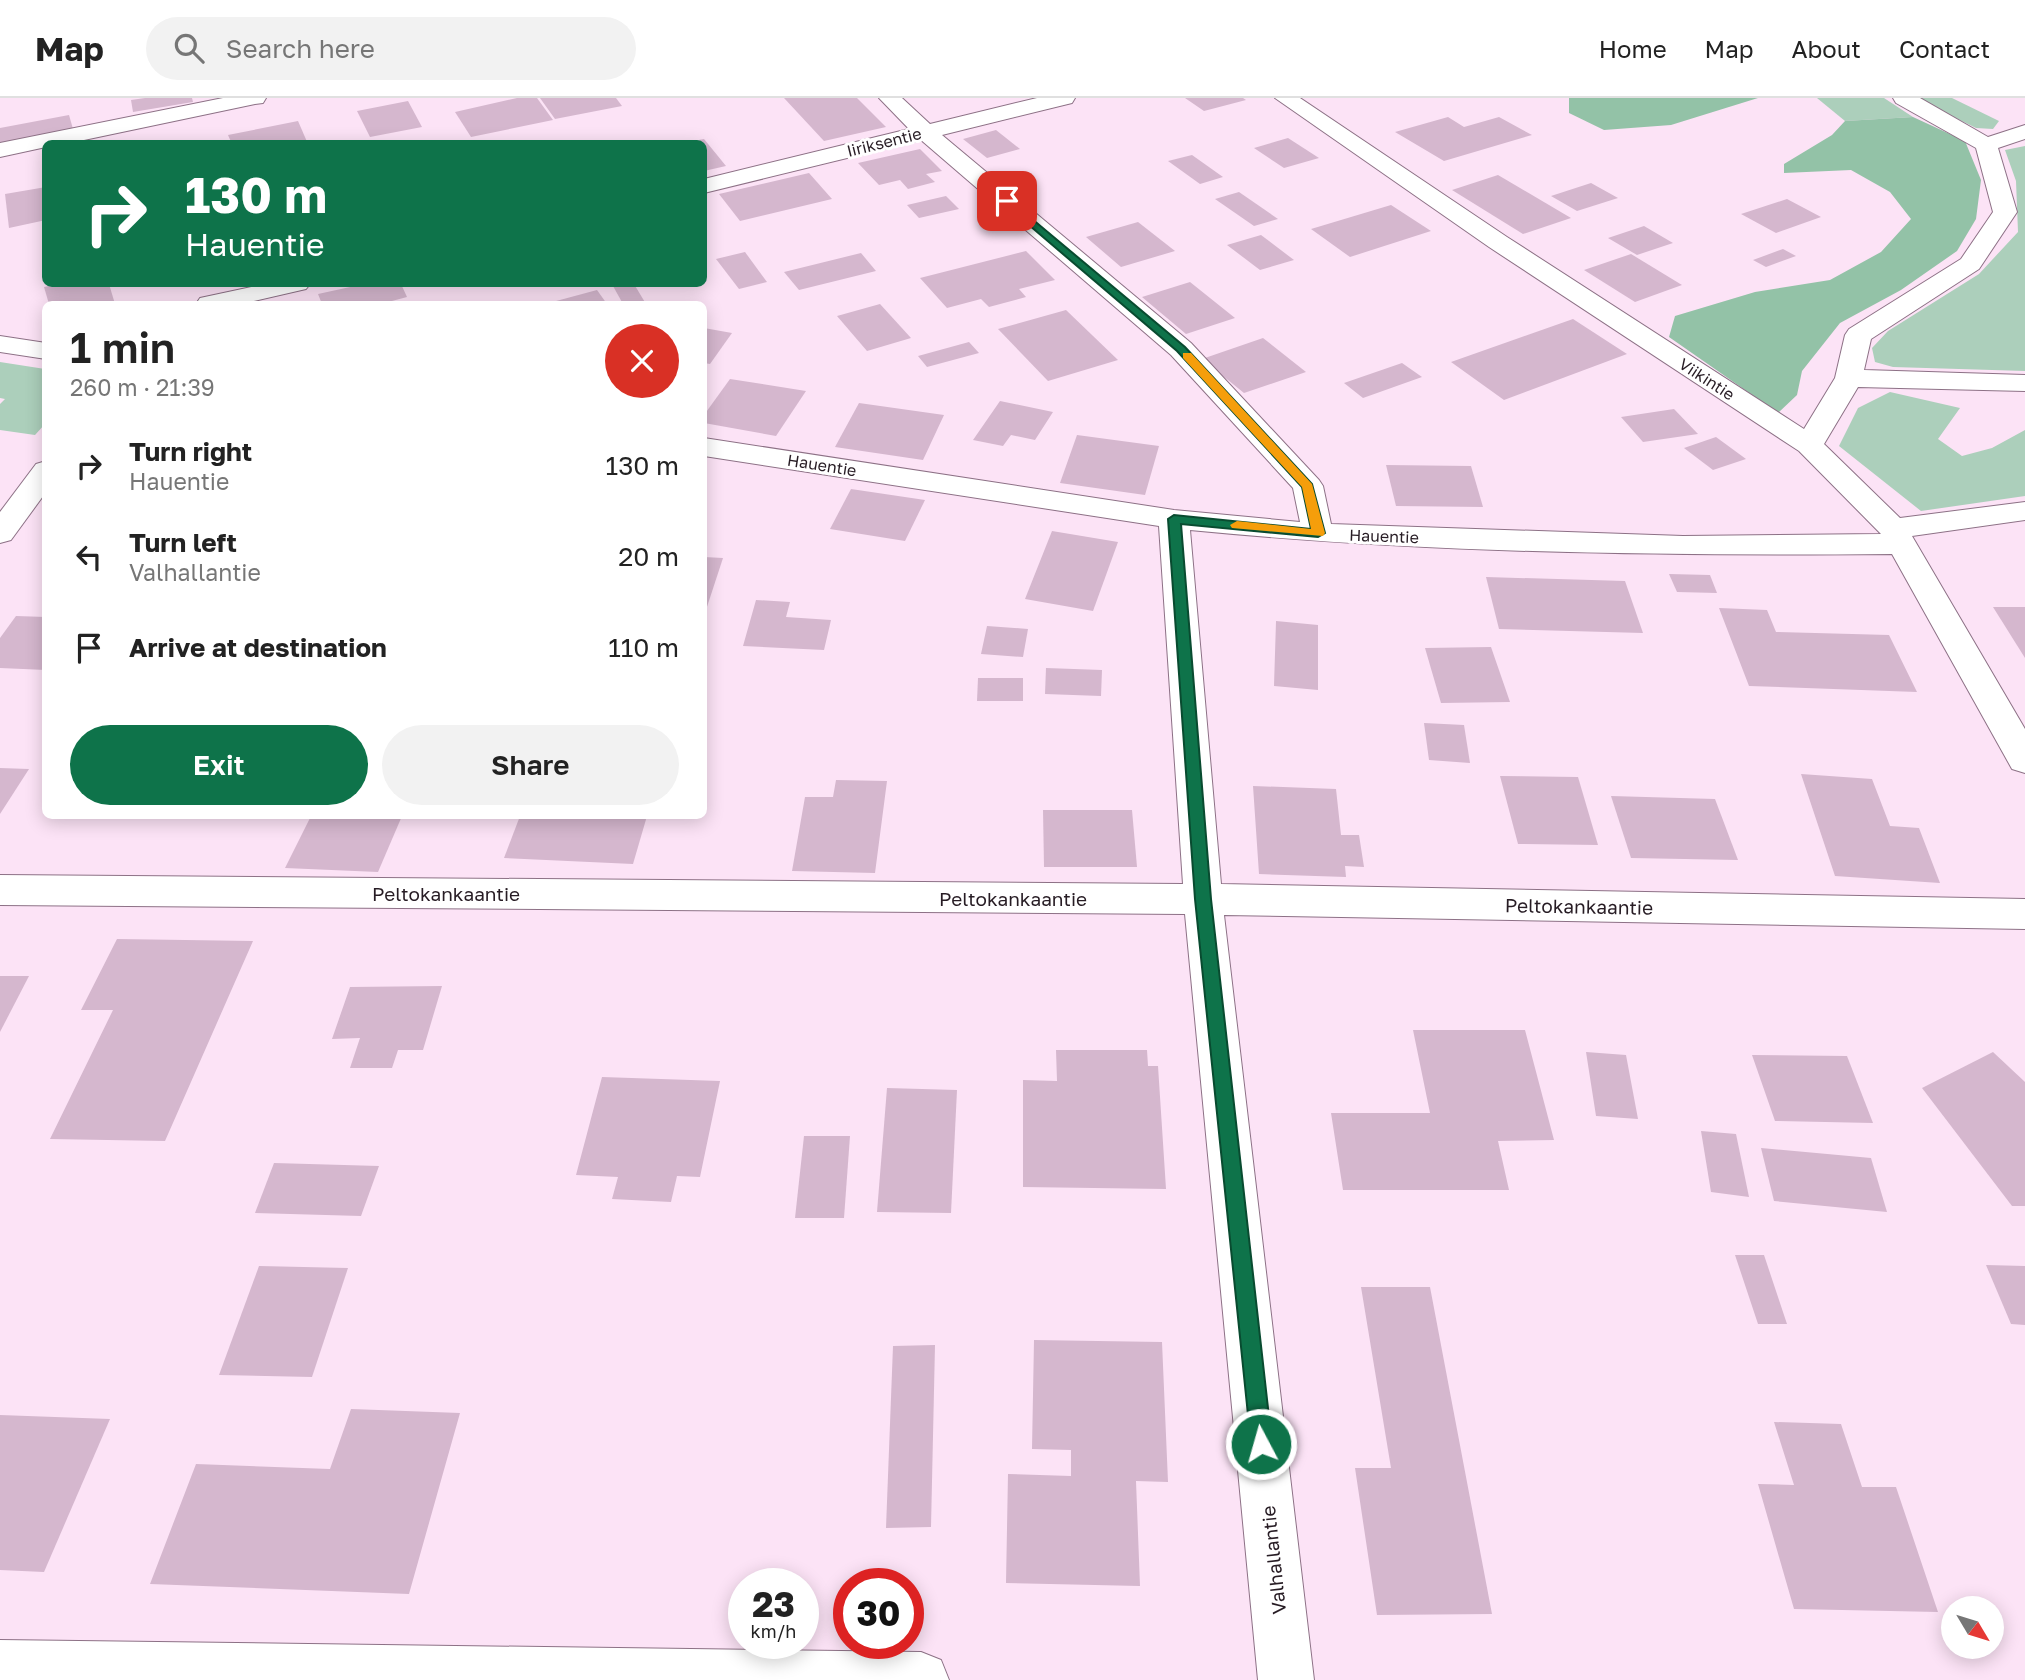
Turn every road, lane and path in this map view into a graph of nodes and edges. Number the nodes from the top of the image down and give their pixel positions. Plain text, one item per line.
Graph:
1 (255, 98) edge
2 (890, 98) edge
3 (1064, 98) edge
4 (1286, 98) edge
5 (1903, 98) edge
6 (925, 132) junction
7 (2025, 132) edge
8 (49, 140) edge
9 (42, 141) edge
10 (1986, 145) junction
11 (0, 150) edge
12 (707, 185) edge
13 (284, 287) edge
14 (222, 301) edge
15 (0, 344) edge
16 (42, 350) edge
17 (1849, 378) junction
18 (2025, 383) edge
19 (1809, 445) junction
20 (707, 447) edge
21 (42, 475) edge
22 (2025, 511) edge
23 (1174, 519) junction
24 (0, 533) edge
25 (1318, 533) junction
26 (1898, 536) junction
27 (2025, 761) edge
28 (0, 890) edge
29 (1203, 899) junction
30 (2025, 914) edge
31 (0, 1668) edge
32 (921, 1680) edge
33 (1286, 1680) edge

1 - 8 street
2 - 6 street
3 - 6 street, Iiriksentie
4 - 19 street, Viikintie
5 - 10 street
6 - 12 street, Iiriksentie
6 - 25 street
7 - 10 street
9 - 11 street
10 - 17 street
13 - 14 street
15 - 16 street
17 - 18 street
17 - 19 street
19 - 26 street, Viikintie
20 - 23 street, Hauentie
21 - 24 street
22 - 26 street, Hauentie
23 - 25 street, Hauentie
23 - 29 street, Valhallantie
25 - 26 street, Hauentie
26 - 27 street, Viikintie
28 - 29 street, Peltokankaantie
29 - 30 street, Peltokankaantie
29 - 33 street, Valhallantie
31 - 32 street

